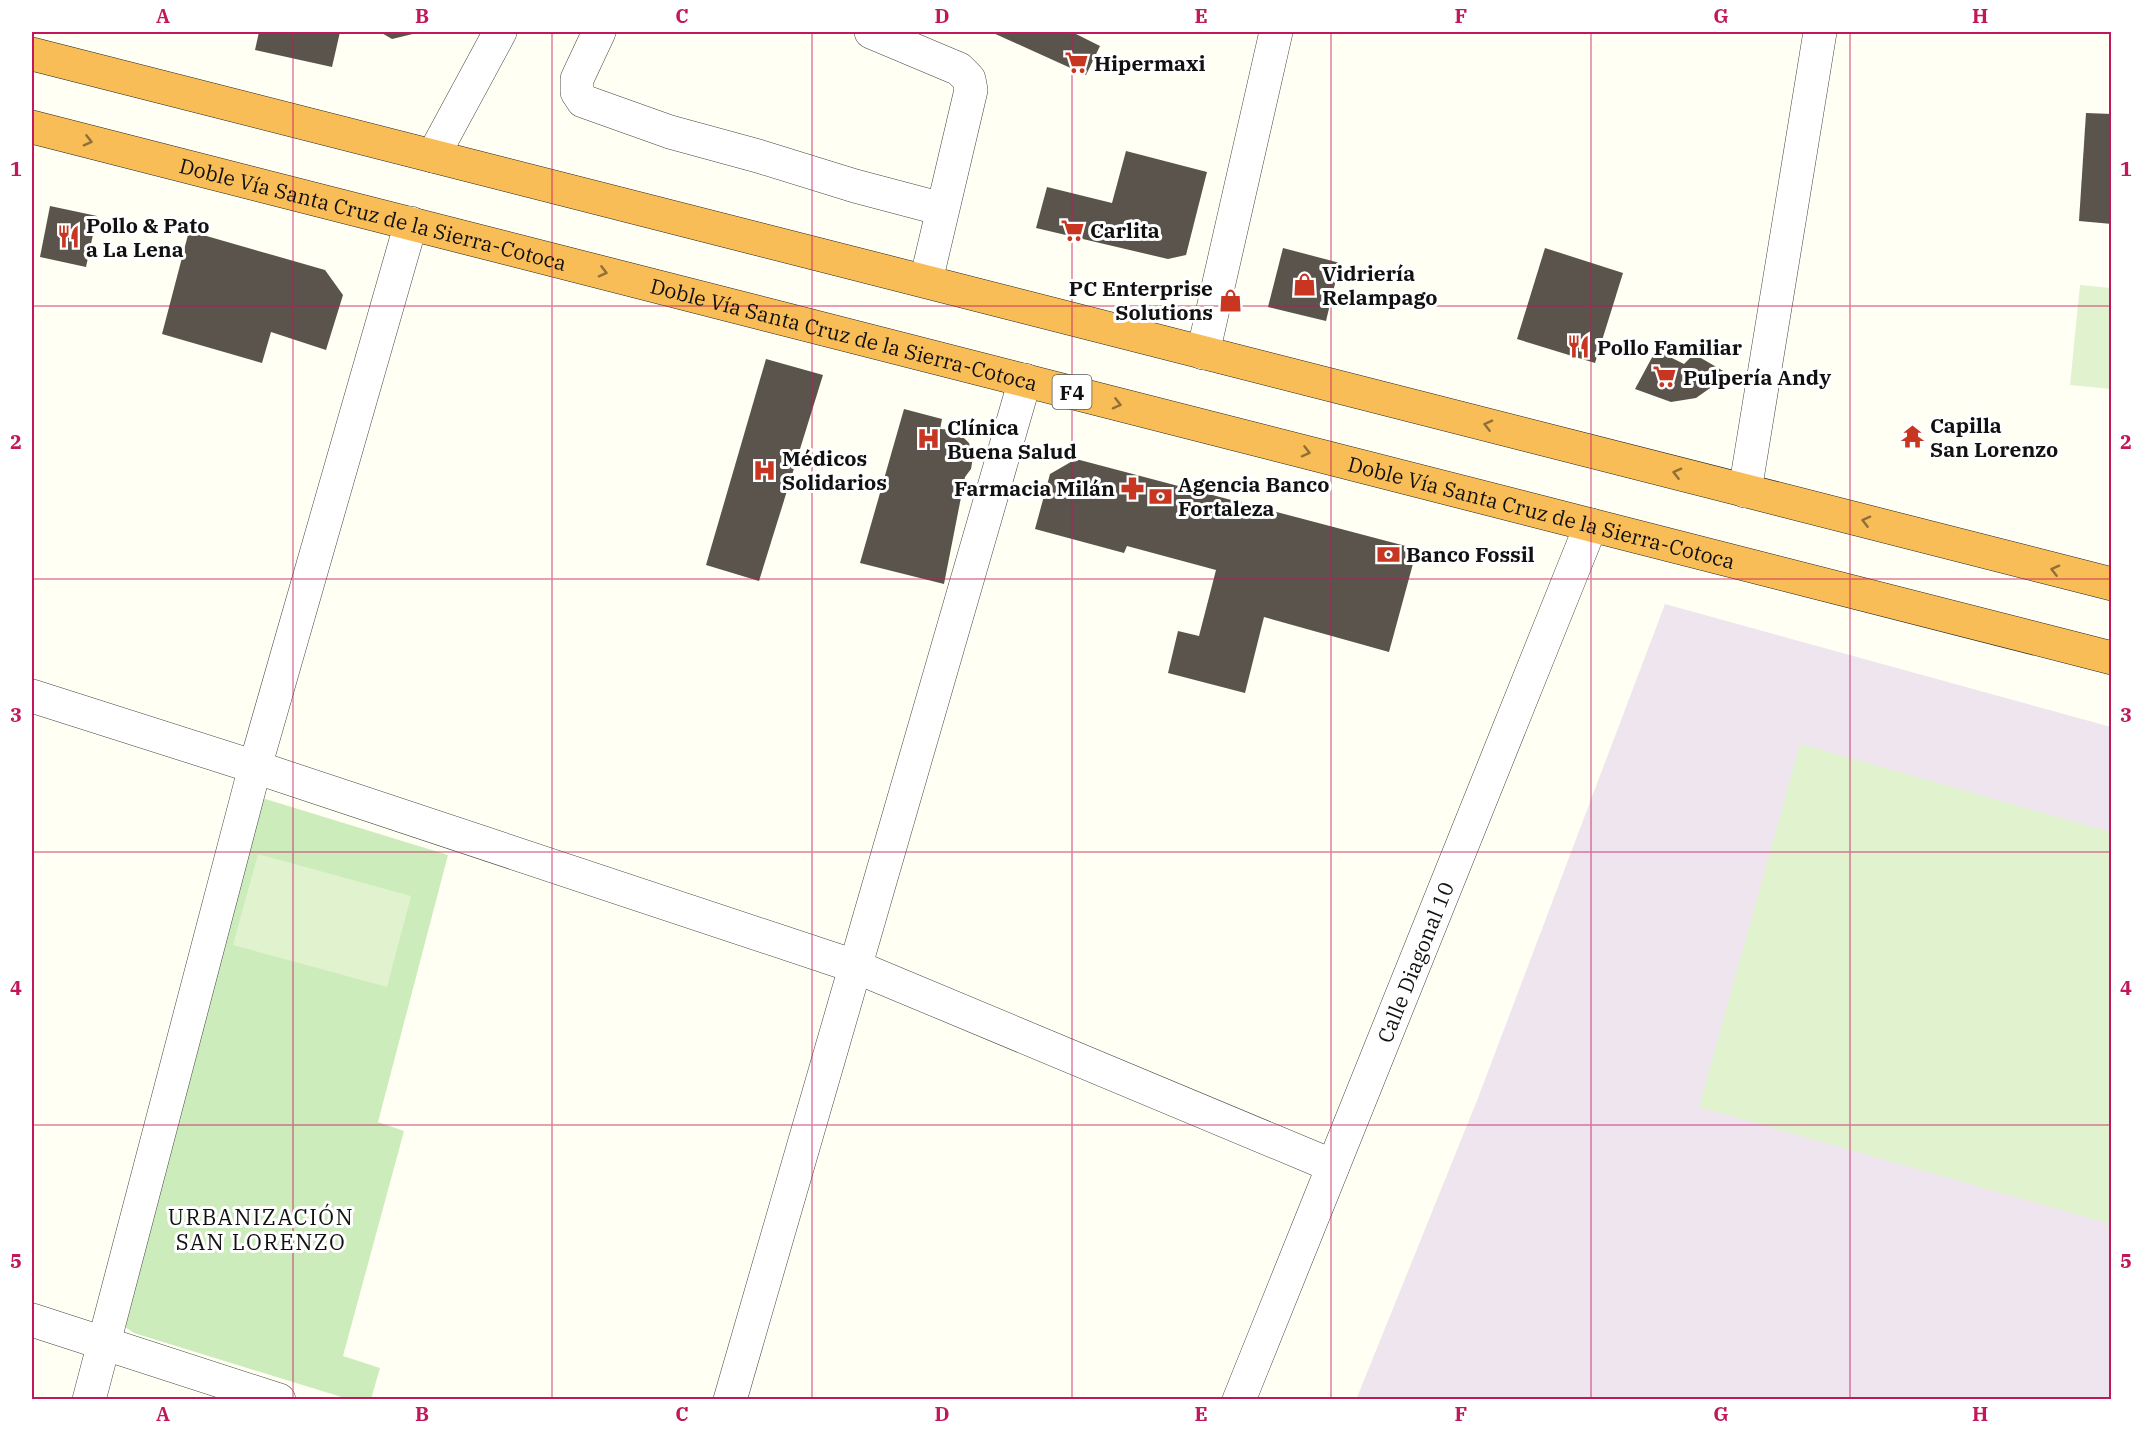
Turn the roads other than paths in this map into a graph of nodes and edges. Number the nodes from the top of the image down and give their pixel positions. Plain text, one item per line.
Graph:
1 (500, 32) edge
2 (599, 32) edge
3 (871, 32) edge
4 (1276, 32) edge
5 (1820, 32) edge
6 (32, 54) edge
7 (32, 127) edge
8 (433, 156) junction
9 (942, 209) junction
10 (411, 224) junction
11 (926, 281) junction
12 (1203, 353) junction
13 (1025, 380) junction
14 (1745, 491) junction
15 (1591, 525) junction
16 (2112, 584) edge
17 (2112, 658) edge
18 (32, 696) edge
19 (255, 767) junction
20 (854, 966) junction
21 (1333, 1166) junction
22 (32, 1320) edge
23 (103, 1344) junction
24 (89, 1400) edge
25 (279, 1400) edge
26 (730, 1400) edge
27 (1239, 1400) edge

1 - 8 street
2 - 9 street
3 - 9 street
4 - 12 street
5 - 14 street
6 - 8 highway
7 -> 10 highway, Doble Vía Santa Cruz de la Sierra-Cotoca / F4
8 - 11 highway
9 - 11 street
10 -> 13 highway, Doble Vía Santa Cruz de la Sierra-Cotoca / F4
10 - 19 street
11 - 12 highway
14 -> 12 highway
13 -> 15 highway, Doble Vía Santa Cruz de la Sierra-Cotoca / F4
13 - 20 street
16 -> 14 highway
15 - 17 highway, Doble Vía Santa Cruz de la Sierra-Cotoca / F4
15 - 21 street, Calle Diagonal 10
18 - 19 street
19 - 20 street
19 - 23 street
20 - 21 street
20 - 26 street
21 - 27 street, Calle Diagonal 10
22 - 23 street
23 - 24 street
23 - 25 street

